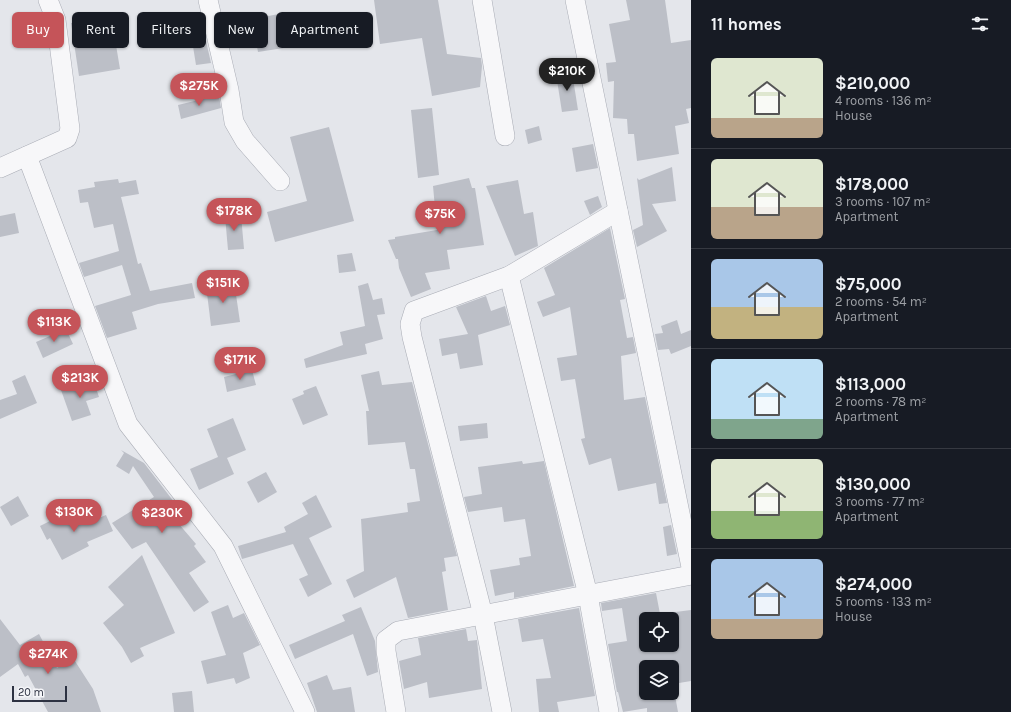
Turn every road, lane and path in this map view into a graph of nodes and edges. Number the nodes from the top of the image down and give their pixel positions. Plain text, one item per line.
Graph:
1 (48, 0) edge
2 (208, 0) edge
3 (482, 0) edge
4 (575, 0) edge
5 (505, 136) dead end
6 (27, 156) junction
7 (0, 168) edge
8 (280, 181) dead end
9 (618, 211) junction
10 (508, 276) junction
11 (691, 567) edge
12 (691, 575) edge
13 (588, 595) junction
14 (483, 615) junction
15 (305, 712) edge
16 (396, 712) edge
17 (502, 712) edge
18 (609, 712) edge

1 - 6 street
2 - 8 street
3 - 5 street
4 - 9 street
6 - 7 street
6 - 15 street
9 - 10 street
9 - 11 street
10 - 13 street
10 - 14 street
12 - 13 street
13 - 14 street
13 - 18 street
14 - 16 street
14 - 17 street

